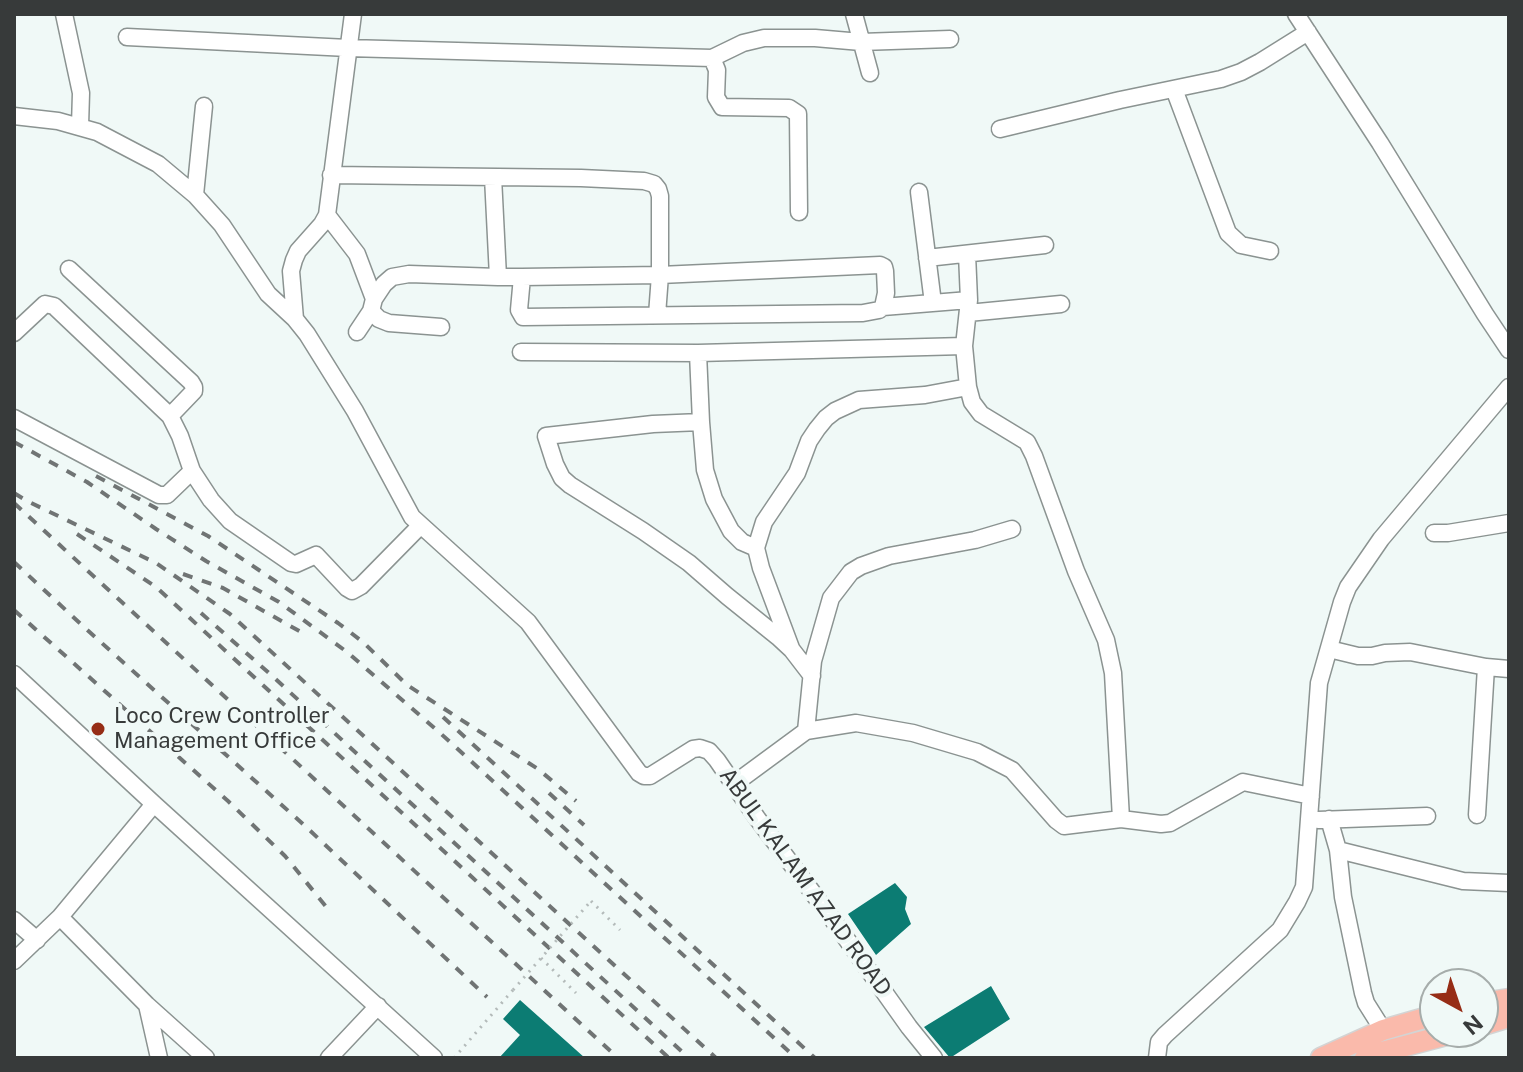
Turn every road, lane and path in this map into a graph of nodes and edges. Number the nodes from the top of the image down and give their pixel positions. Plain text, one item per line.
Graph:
1 (64, 14) edge
2 (353, 14) edge
3 (854, 14) edge
4 (1296, 14) edge
5 (1308, 32) junction
6 (127, 37) dead end
7 (950, 39) dead end
8 (861, 42) junction
9 (348, 48) junction
10 (712, 58) junction
11 (870, 73) dead end
12 (1174, 89) junction
13 (204, 106) dead end
14 (14, 116) edge
15 (80, 126) junction
16 (1000, 129) dead end
17 (331, 175) junction
18 (493, 177) junction
19 (919, 192) dead end
20 (195, 195) junction
21 (799, 212) dead end
22 (327, 215) junction
23 (1045, 245) dead end
24 (1270, 251) dead end
25 (967, 254) junction
26 (927, 258) junction
27 (69, 269) dead end
28 (660, 275) junction
29 (498, 277) junction
30 (522, 277) junction
31 (933, 303) junction
32 (1061, 304) dead end
33 (372, 305) junction
34 (883, 307) junction
35 (968, 307) junction
36 (20, 315) edge
37 (657, 315) junction
38 (295, 319) junction
39 (441, 327) dead end
40 (357, 332) dead end
41 (14, 333) edge
42 (964, 346) junction
43 (1509, 350) edge
44 (521, 352) dead end
45 (698, 353) junction
46 (968, 387) junction
47 (1509, 387) edge
48 (170, 416) junction
49 (14, 418) edge
50 (701, 422) junction
51 (192, 471) junction
52 (1509, 523) edge
53 (420, 526) junction
54 (1012, 529) dead end
55 (1434, 533) dead end
56 (756, 548) junction
57 (1329, 649) junction
58 (792, 650) junction
59 (1486, 667) junction
60 (1509, 669) edge
61 (14, 674) edge
62 (812, 676) junction
63 (806, 731) junction
64 (734, 784) junction
65 (1311, 796) junction
66 (154, 804) junction
67 (1477, 815) dead end
68 (1427, 816) dead end
69 (1121, 819) junction
70 (1329, 819) junction
71 (1309, 820) junction
72 (1338, 850) junction
73 (1509, 883) edge
74 (60, 917) junction
75 (14, 920) edge
76 (620, 930) dead end
77 (37, 940) junction
78 (541, 958) junction
79 (14, 961) edge
80 (576, 993) dead end
81 (147, 1005) junction
82 (378, 1006) junction
83 (1419, 1020) edge
84 (1383, 1030) junction
85 (1419, 1043) edge
86 (1370, 1057) edge
87 (159, 1058) edge
88 (206, 1058) edge
89 (329, 1058) edge
90 (434, 1058) edge
91 (454, 1058) edge
92 (934, 1058) edge
93 (1157, 1058) edge
94 (1321, 1058) edge

1 - 15 street
2 - 9 street
3 - 8 street
4 - 5 street
5 - 12 street
5 - 43 street
6 - 9 street
7 - 8 street
8 - 10 street
8 - 11 street
9 - 10 street
9 - 17 street
10 - 21 street
12 - 16 street
12 - 24 street
13 - 20 street
14 - 15 street, ABUL KALAM AZAD ROAD
15 - 20 street, ABUL KALAM AZAD ROAD
17 - 18 street
17 - 22 street
18 - 28 street
18 - 29 street
19 - 26 street
20 - 38 street, ABUL KALAM AZAD ROAD
22 - 33 street
22 - 38 street
23 - 25 street
25 - 26 street
25 - 35 street
26 - 31 street
27 - 48 street
28 - 30 street
28 - 34 street
28 - 37 street
29 - 30 street
29 - 33 street
30 - 37 street
31 - 34 street
31 - 35 street
32 - 35 street
33 - 39 street
33 - 40 street
34 - 37 street
35 - 42 street
36 - 41 street
36 - 48 street
38 - 53 street, ABUL KALAM AZAD ROAD
42 - 45 street
42 - 46 street
44 - 45 street
45 - 50 street
46 - 56 street
46 - 69 street
47 - 57 street
48 - 51 street
49 - 51 street
50 - 56 street
50 - 58 street
51 - 53 street
52 - 55 street
53 - 64 street, ABUL KALAM AZAD ROAD
54 - 62 street
56 - 58 street
57 - 59 street
57 - 65 street
58 - 62 street
59 - 60 street
59 - 67 street
61 - 66 street
62 - 63 street
63 - 64 street
63 - 69 street
64 - 92 street, ABUL KALAM AZAD ROAD
65 - 69 street
65 - 71 street
66 - 74 street
66 - 82 street
68 - 70 street
70 - 71 street
70 - 72 street
71 - 93 street
72 - 73 street
72 - 84 street
74 - 77 street
74 - 81 street
75 - 77 street
76 - 78 path, bridge
77 - 79 street
78 - 80 path
78 - 91 path, bridge
81 - 87 street
81 - 88 street
82 - 89 street
82 - 90 street
83 - 84 main road
84 - 94 main road
85 - 86 main road

